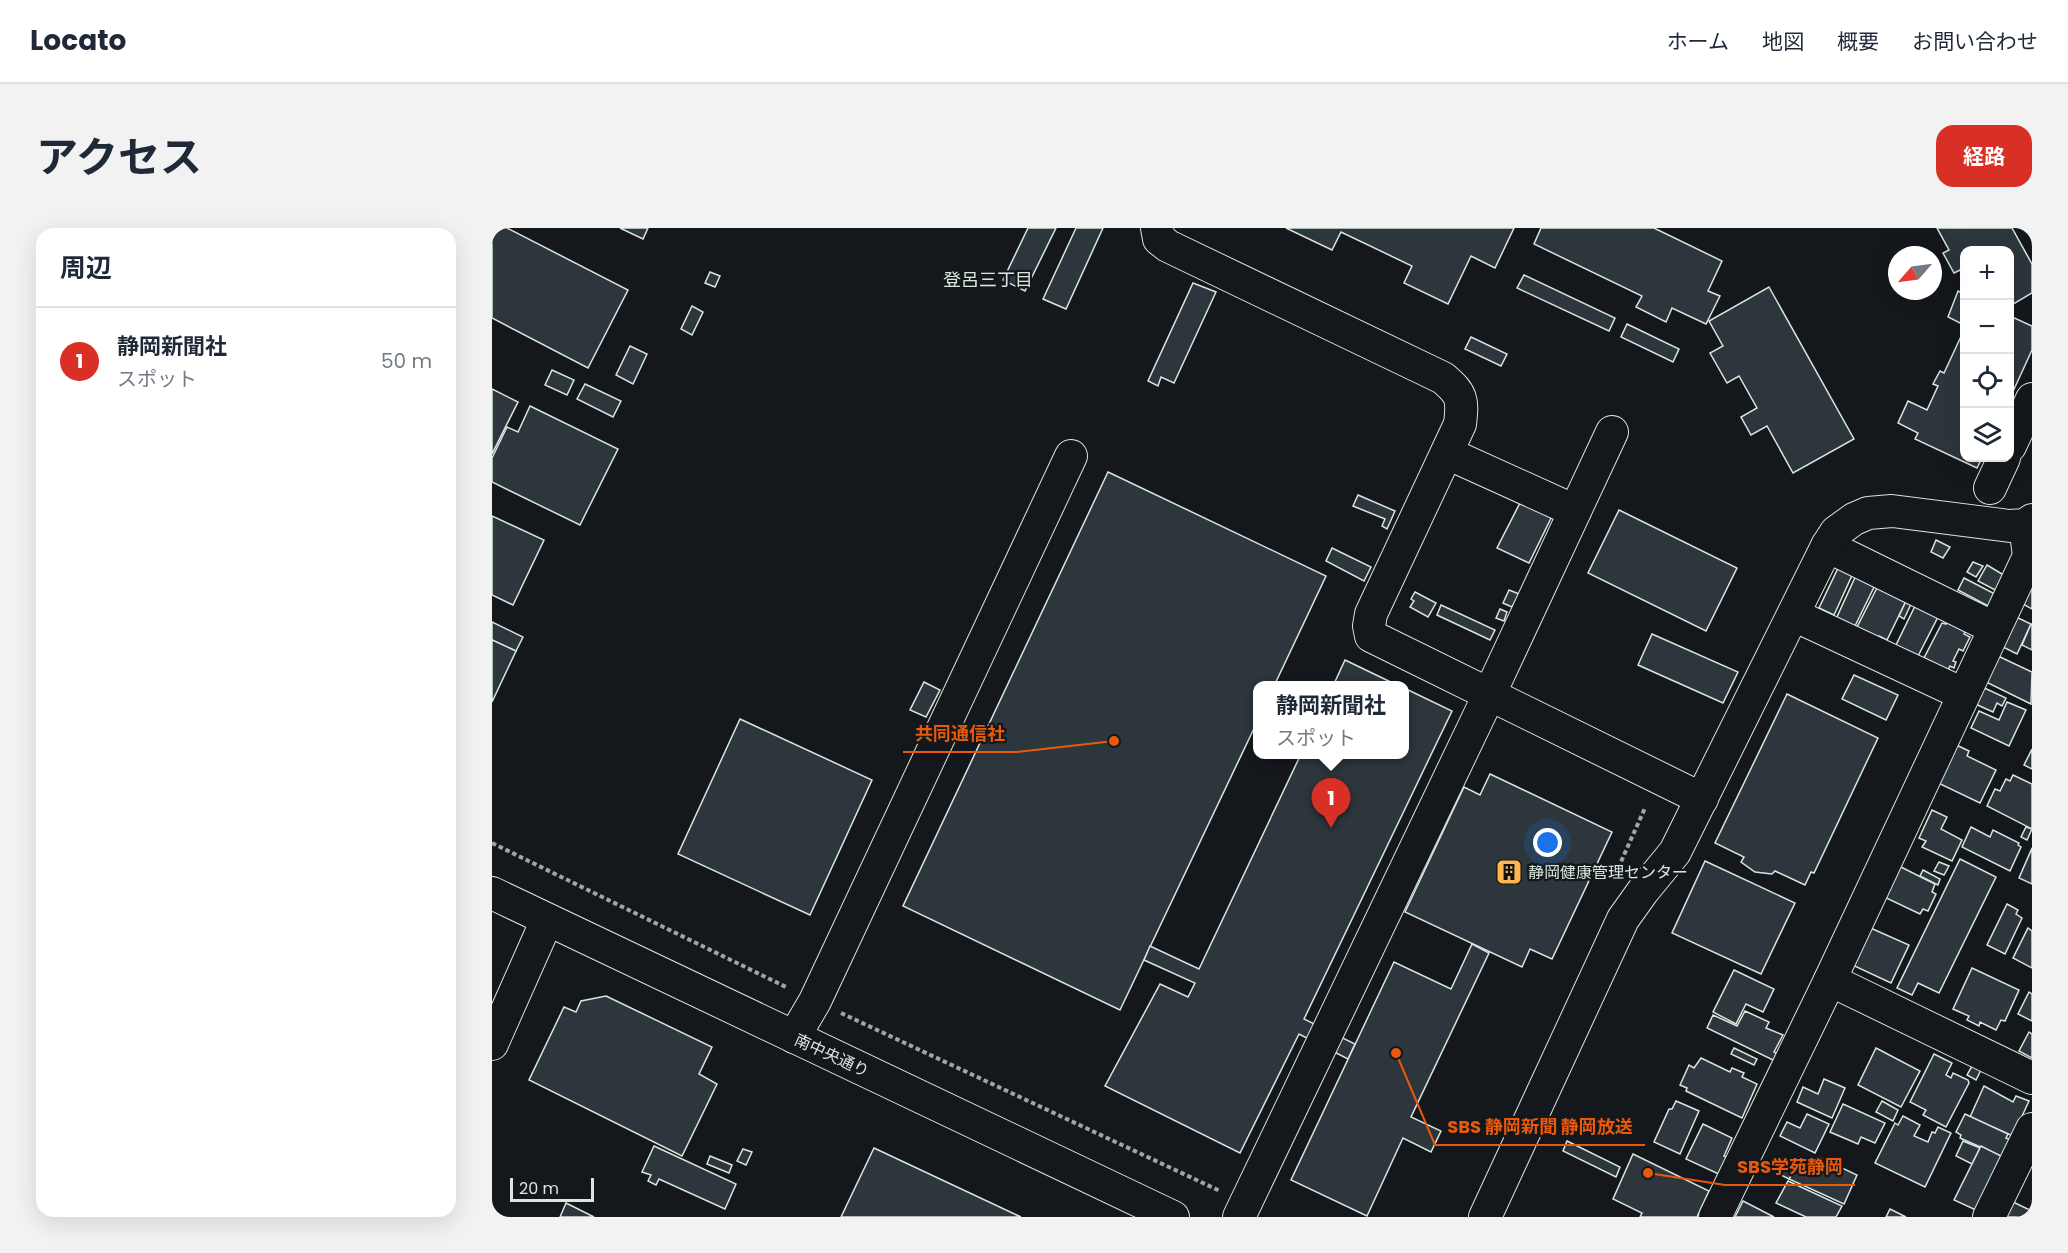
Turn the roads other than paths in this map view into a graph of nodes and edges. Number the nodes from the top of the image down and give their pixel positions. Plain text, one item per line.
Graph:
1 (1155, 229) edge
2 (2032, 399) edge
3 (1612, 432) dead end
4 (2014, 437) edge
5 (1447, 453) junction
6 (1071, 456) dead end
7 (2002, 462) edge
8 (1990, 488) dead end
9 (1575, 511) junction
10 (2030, 525) edge
11 (1827, 546) junction
12 (1794, 615) junction
13 (1994, 628) junction
14 (1490, 693) junction
15 (1963, 694) junction
16 (1702, 800) junction
17 (492, 893) edge
18 (548, 920) junction
19 (1830, 980) junction
20 (794, 1037) junction
21 (492, 1044) edge
22 (2032, 1078) edge
23 (2032, 1129) edge
24 (1243, 1210) edge
25 (1173, 1217) edge
26 (1485, 1217) edge
27 (1715, 1217) edge
28 (1989, 1217) edge

1 - 5 street
2 - 4 street
3 - 9 street
5 - 9 street
5 - 14 street
6 - 20 street
7 - 8 street
9 - 14 street
10 - 11 street
10 - 13 street
11 - 12 street
11 - 13 street
12 - 15 street
12 - 16 street
13 - 15 street
14 - 16 street
14 - 24 street
15 - 19 street
16 - 26 street
17 - 18 street, 南中央通り
18 - 20 street, 南中央通り
18 - 21 street
19 - 22 street
19 - 27 street
20 - 25 street, 南中央通り
23 - 28 street

